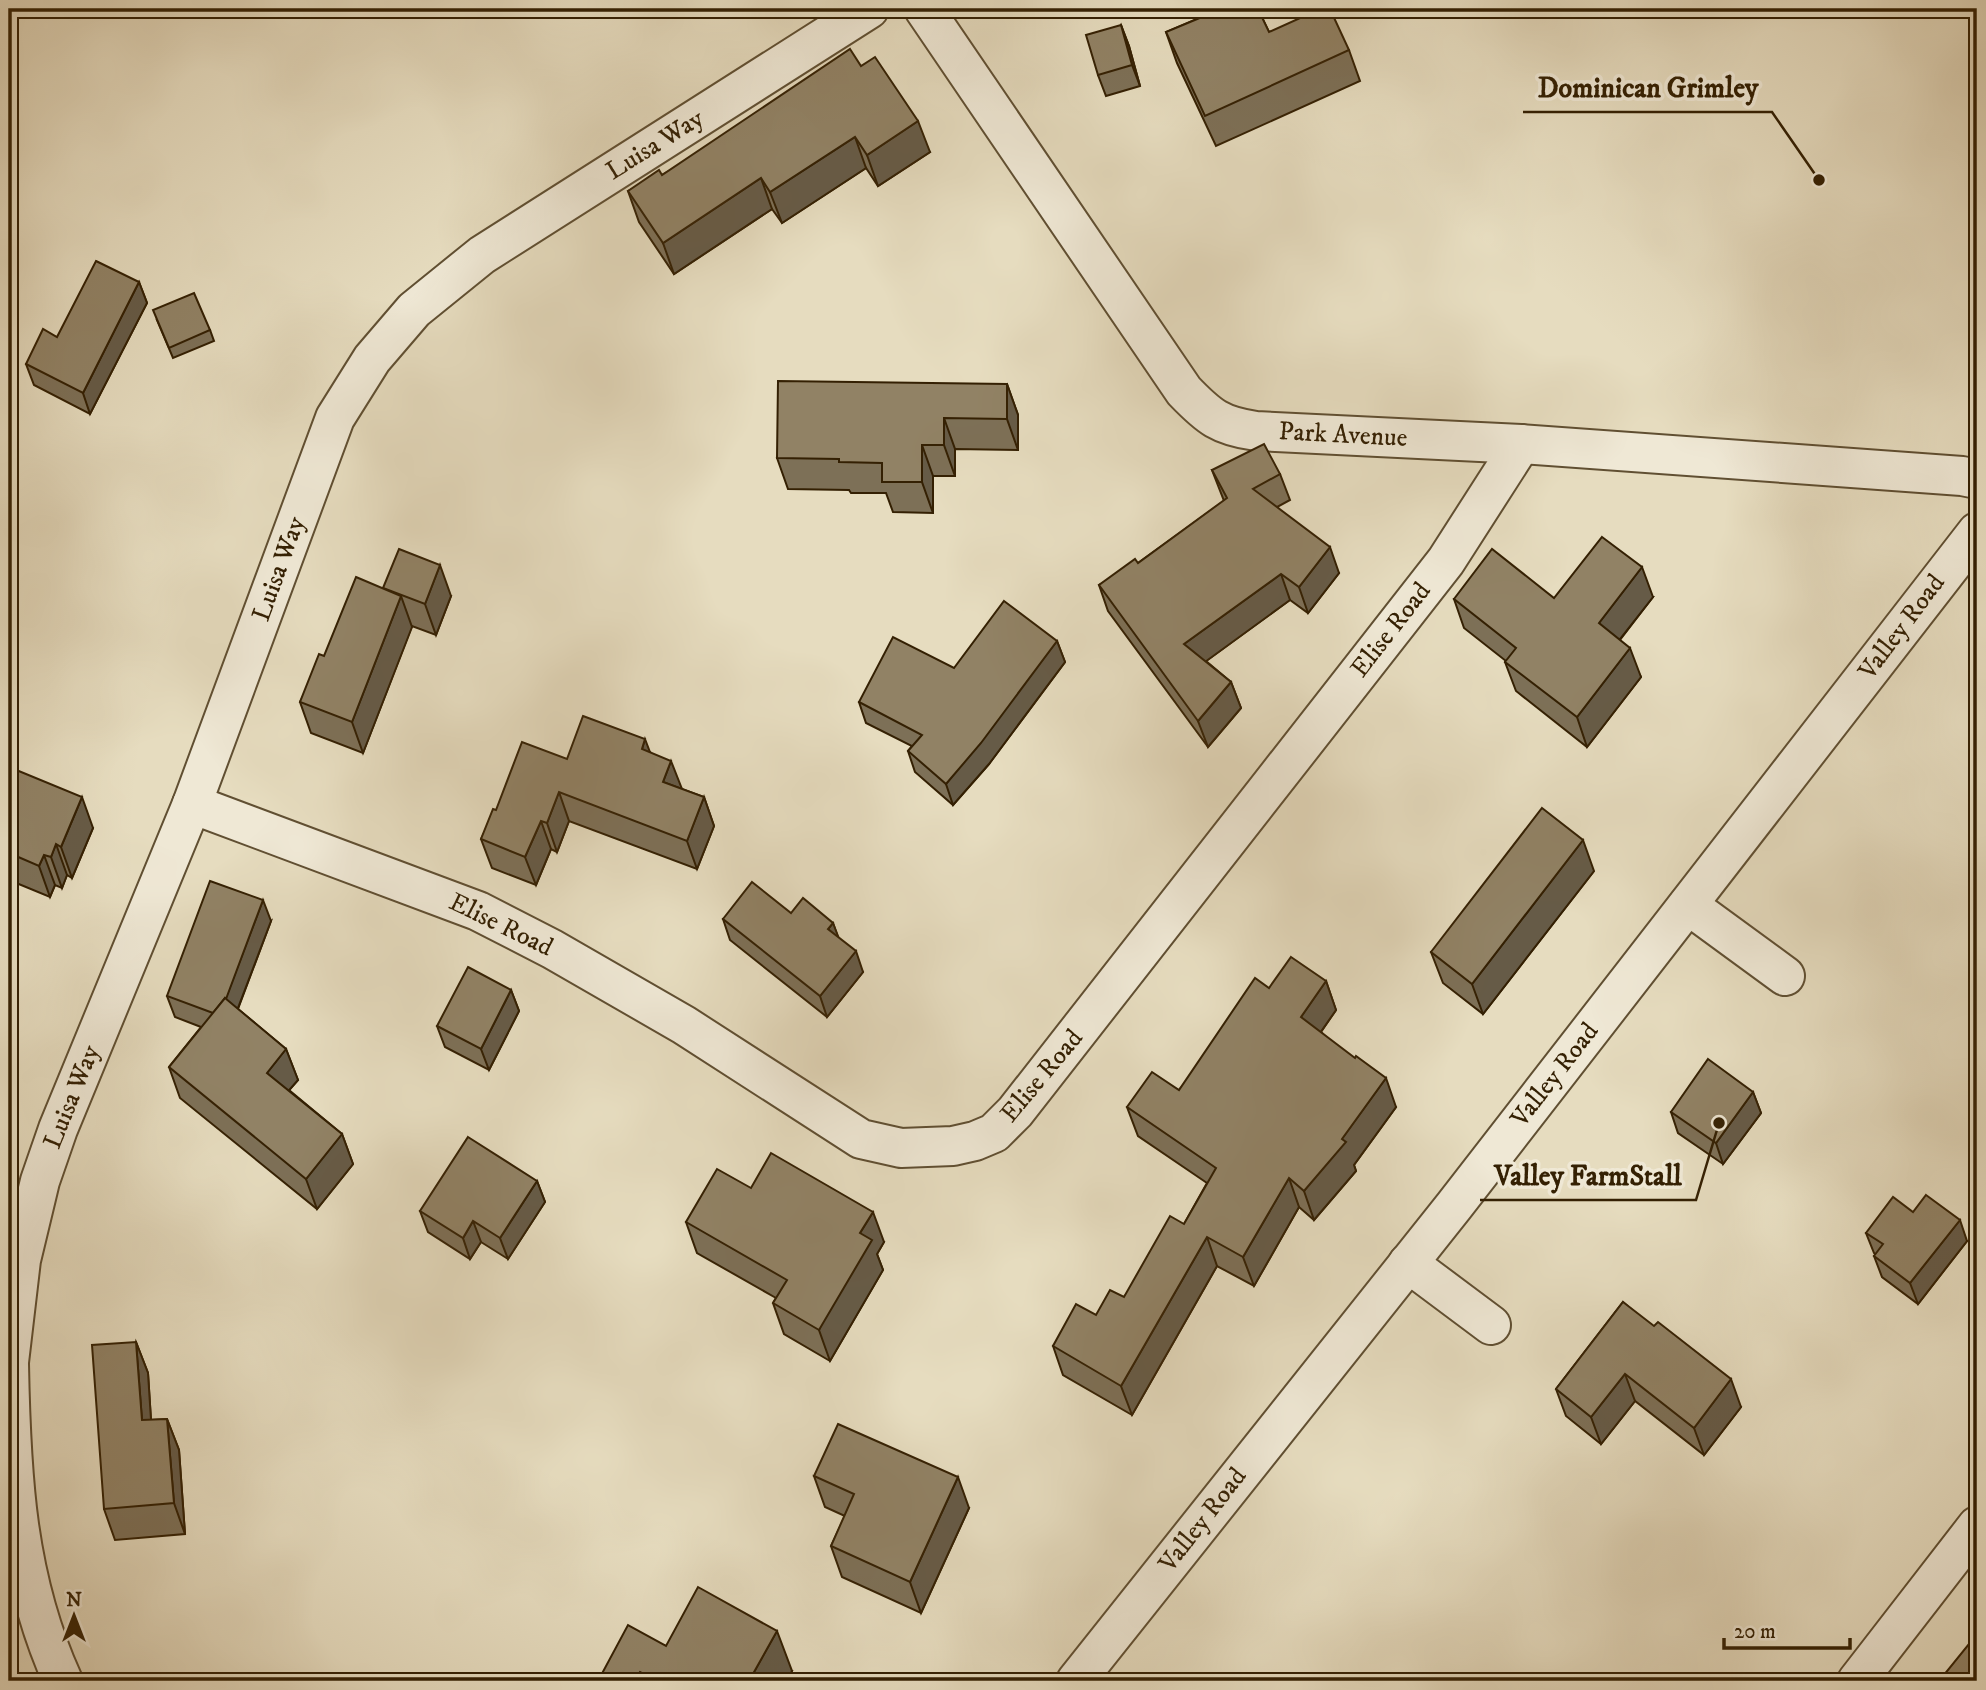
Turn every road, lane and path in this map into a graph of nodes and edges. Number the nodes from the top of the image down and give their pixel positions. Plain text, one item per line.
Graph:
1 (869, 9) edge
2 (924, 9) edge
3 (1521, 444) junction
4 (1977, 479) edge
5 (1977, 532) edge
6 (192, 804) junction
7 (1688, 905) junction
8 (1785, 976) dead end
9 (1408, 1263) junction
10 (1491, 1325) dead end
11 (9, 1363) edge
12 (1977, 1526) edge
13 (63, 1681) edge
14 (1076, 1681) edge
15 (1857, 1681) edge

1 - 6 street, Luisa Way
2 - 3 street, Park Avenue
3 - 4 street, Park Avenue
3 - 6 street, Elise Road
5 - 7 street, Valley Road
6 - 11 street, Luisa Way
7 - 8 street
7 - 9 street, Valley Road
9 - 10 street
9 - 14 street, Valley Road
11 - 13 street, Luisa Way
12 - 15 street

